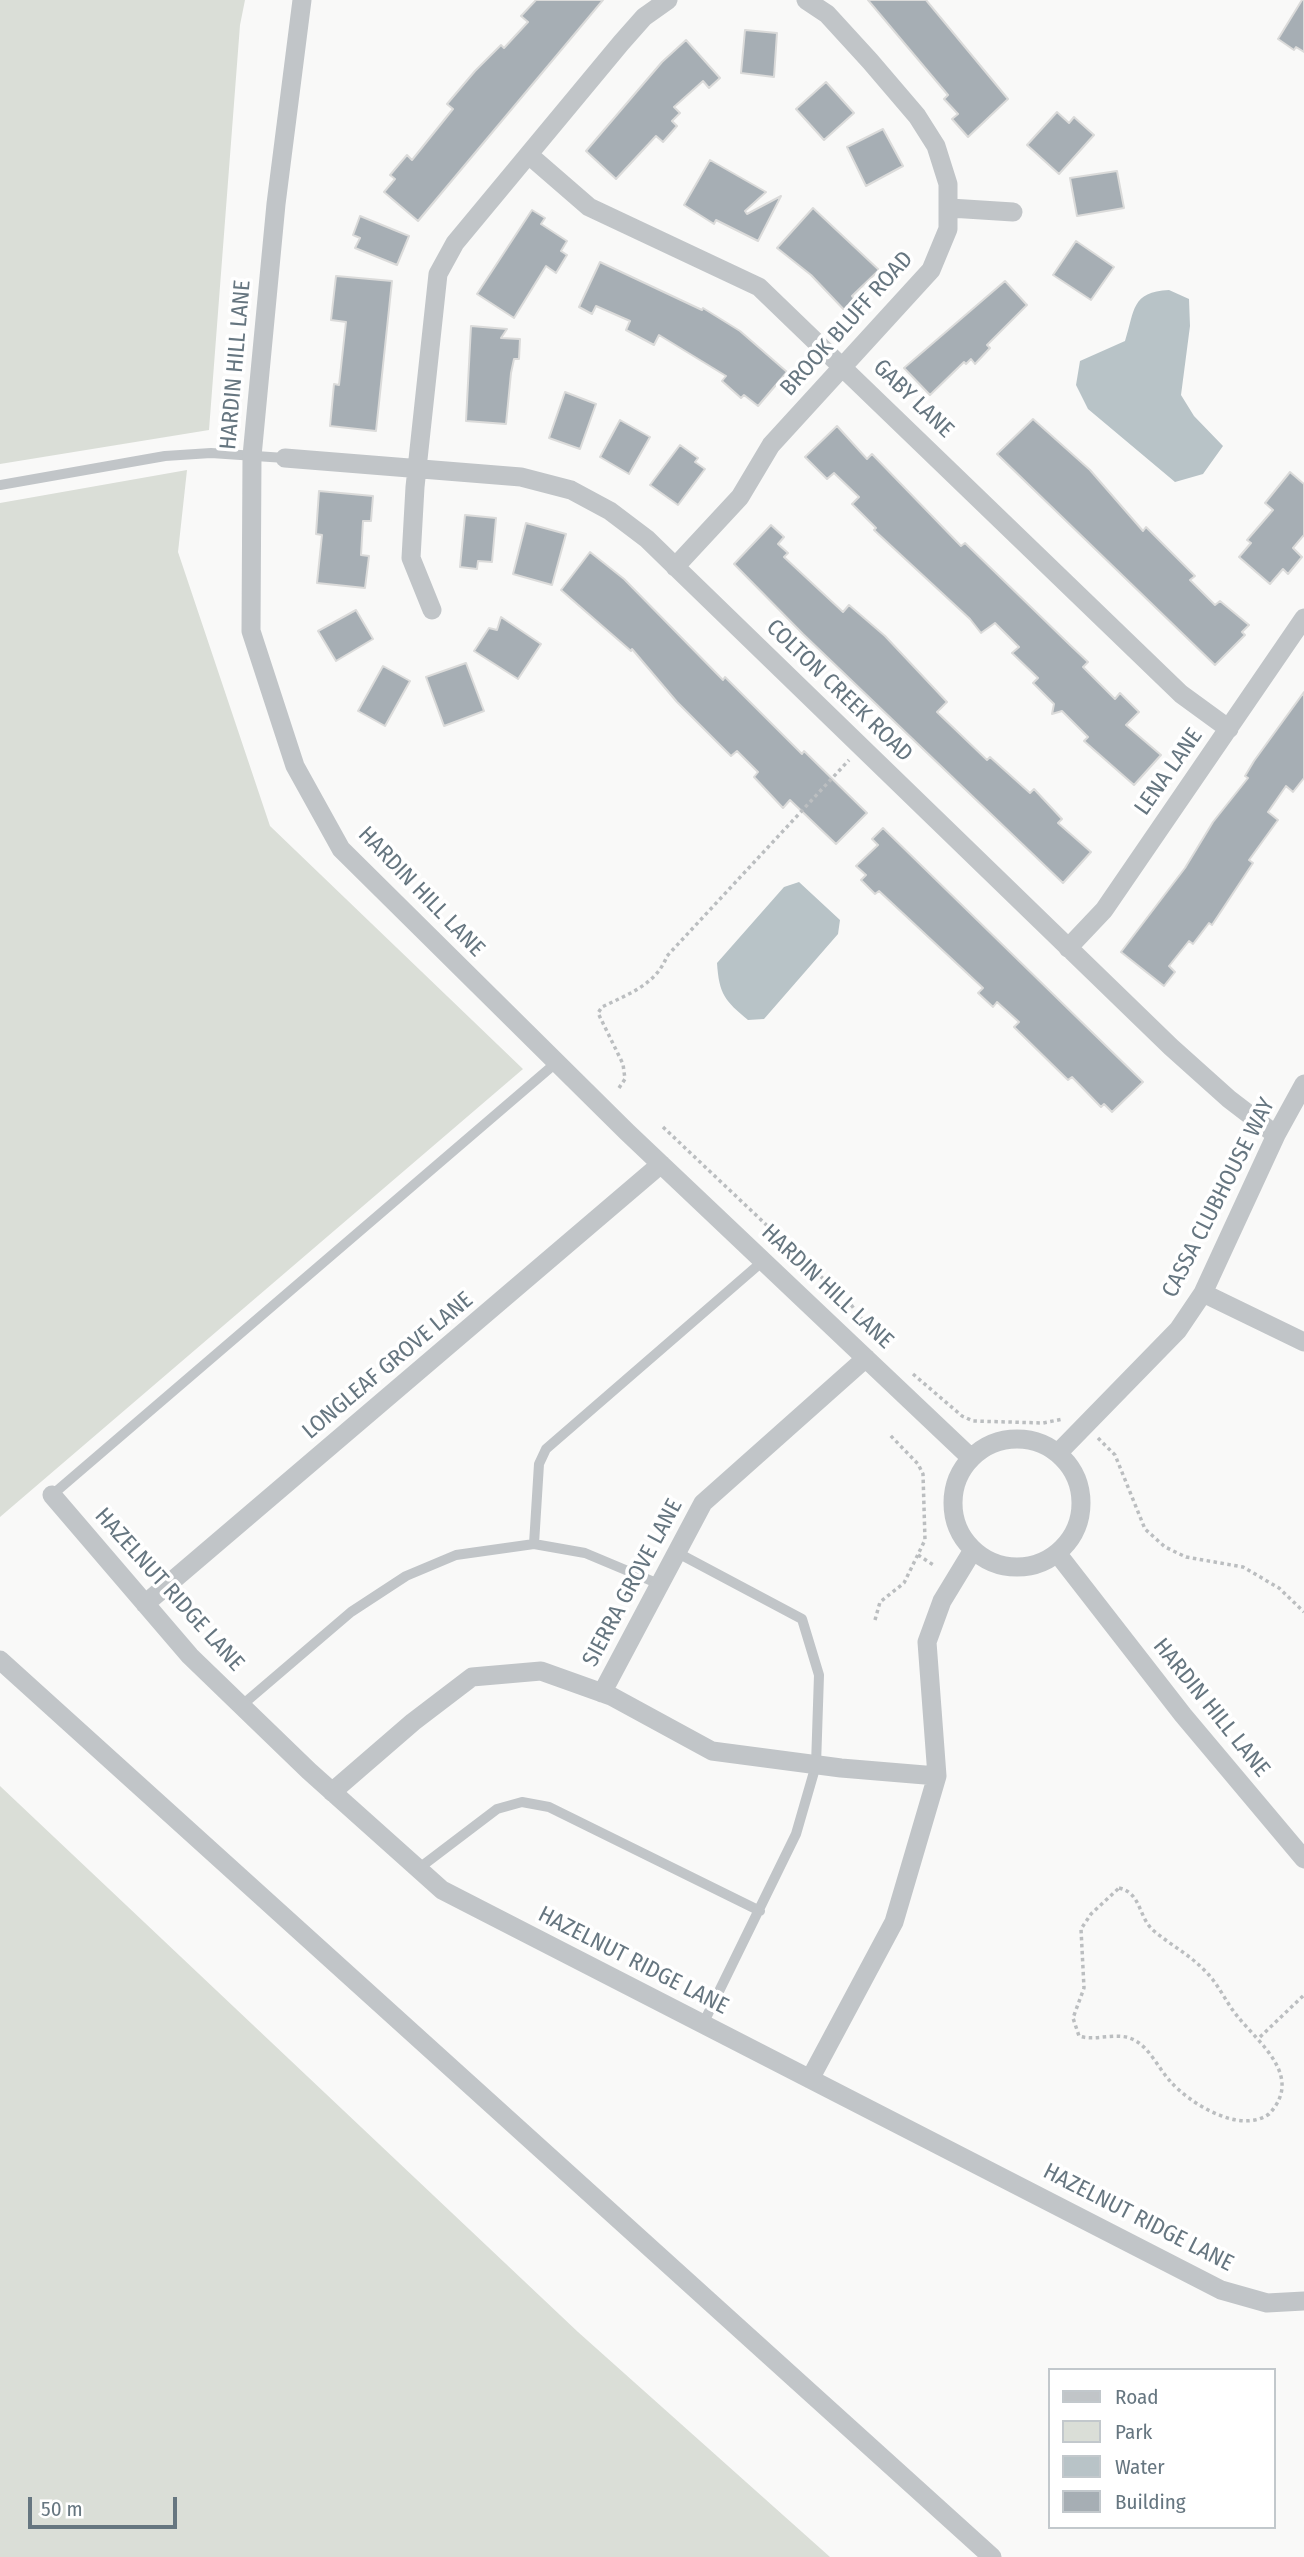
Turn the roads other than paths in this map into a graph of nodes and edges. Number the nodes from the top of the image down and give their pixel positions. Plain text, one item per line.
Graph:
1 (302, 0) edge
2 (668, 0) edge
3 (806, 0) edge
4 (528, 155) junction
5 (950, 208) junction
6 (1013, 212) dead end
7 (844, 366) junction
8 (252, 456) junction
9 (285, 458) joint
10 (416, 467) junction
11 (0, 485) edge
12 (675, 567) junction
13 (432, 610) dead end
14 (1304, 618) edge
15 (1228, 729) junction
16 (1068, 948) junction
17 (557, 1062) junction
18 (1304, 1084) edge
19 (1276, 1135) junction
20 (662, 1164) junction
21 (763, 1261) junction
22 (1203, 1293) junction
23 (1304, 1342) edge
24 (866, 1358) junction
25 (1058, 1453) junction
26 (971, 1458) junction
27 (52, 1495) joint
28 (534, 1545) junction
29 (973, 1550) junction
30 (676, 1552) junction
31 (1057, 1553) junction
32 (659, 1584) junction
33 (145, 1604) junction
34 (0, 1660) edge
35 (601, 1693) junction
36 (241, 1706) junction
37 (816, 1765) junction
38 (937, 1776) junction
39 (332, 1792) junction
40 (1304, 1859) edge
41 (418, 1869) junction
42 (760, 1912) junction
43 (703, 2025) junction
44 (810, 2079) junction
45 (1304, 2301) edge
46 (992, 2557) edge

1 - 8 street, HARDIN HILL LANE
2 - 4 street
3 - 5 street, BROOK BLUFF ROAD
4 - 7 street, GABY LANE
4 - 10 street
5 - 6 street
5 - 7 street, BROOK BLUFF ROAD
7 - 12 street, BROOK BLUFF ROAD
7 - 15 street, GABY LANE
8 - 9 lane
8 - 11 lane
8 - 17 street, HARDIN HILL LANE
9 - 10 street, COLTON CREEK ROAD
10 - 12 street, COLTON CREEK ROAD
10 - 13 street
12 - 16 street, COLTON CREEK ROAD
14 - 15 street, LENA LANE
15 - 16 street, LENA LANE
16 - 19 street, COLTON CREEK ROAD
17 - 20 street, HARDIN HILL LANE
17 - 27 lane
18 - 19 street, CASSA CLUBHOUSE WAY
19 - 22 street, CASSA CLUBHOUSE WAY
20 - 21 street, HARDIN HILL LANE
20 - 33 street, LONGLEAF GROVE LANE
21 - 24 street, HARDIN HILL LANE
21 - 28 lane
22 - 23 street
22 - 25 street, CASSA CLUBHOUSE WAY
24 - 26 street, HARDIN HILL LANE
24 - 30 street, SIERRA GROVE LANE
25 - 26 street
25 - 31 street
26 - 29 street
27 - 33 street, HAZELNUT RIDGE LANE
28 - 32 lane
28 - 36 lane
29 - 31 street
29 - 38 street
30 - 32 street, SIERRA GROVE LANE
30 - 37 lane
31 - 40 street, HARDIN HILL LANE
32 - 35 street, SIERRA GROVE LANE
33 - 36 street, HAZELNUT RIDGE LANE
34 - 46 street
35 - 37 street
35 - 39 street
36 - 39 street, HAZELNUT RIDGE LANE
37 - 38 street
37 - 42 lane
38 - 44 street
39 - 41 street, HAZELNUT RIDGE LANE
41 - 42 lane
41 - 43 street, HAZELNUT RIDGE LANE
42 - 43 lane
43 - 44 street, HAZELNUT RIDGE LANE
44 - 45 street, HAZELNUT RIDGE LANE

